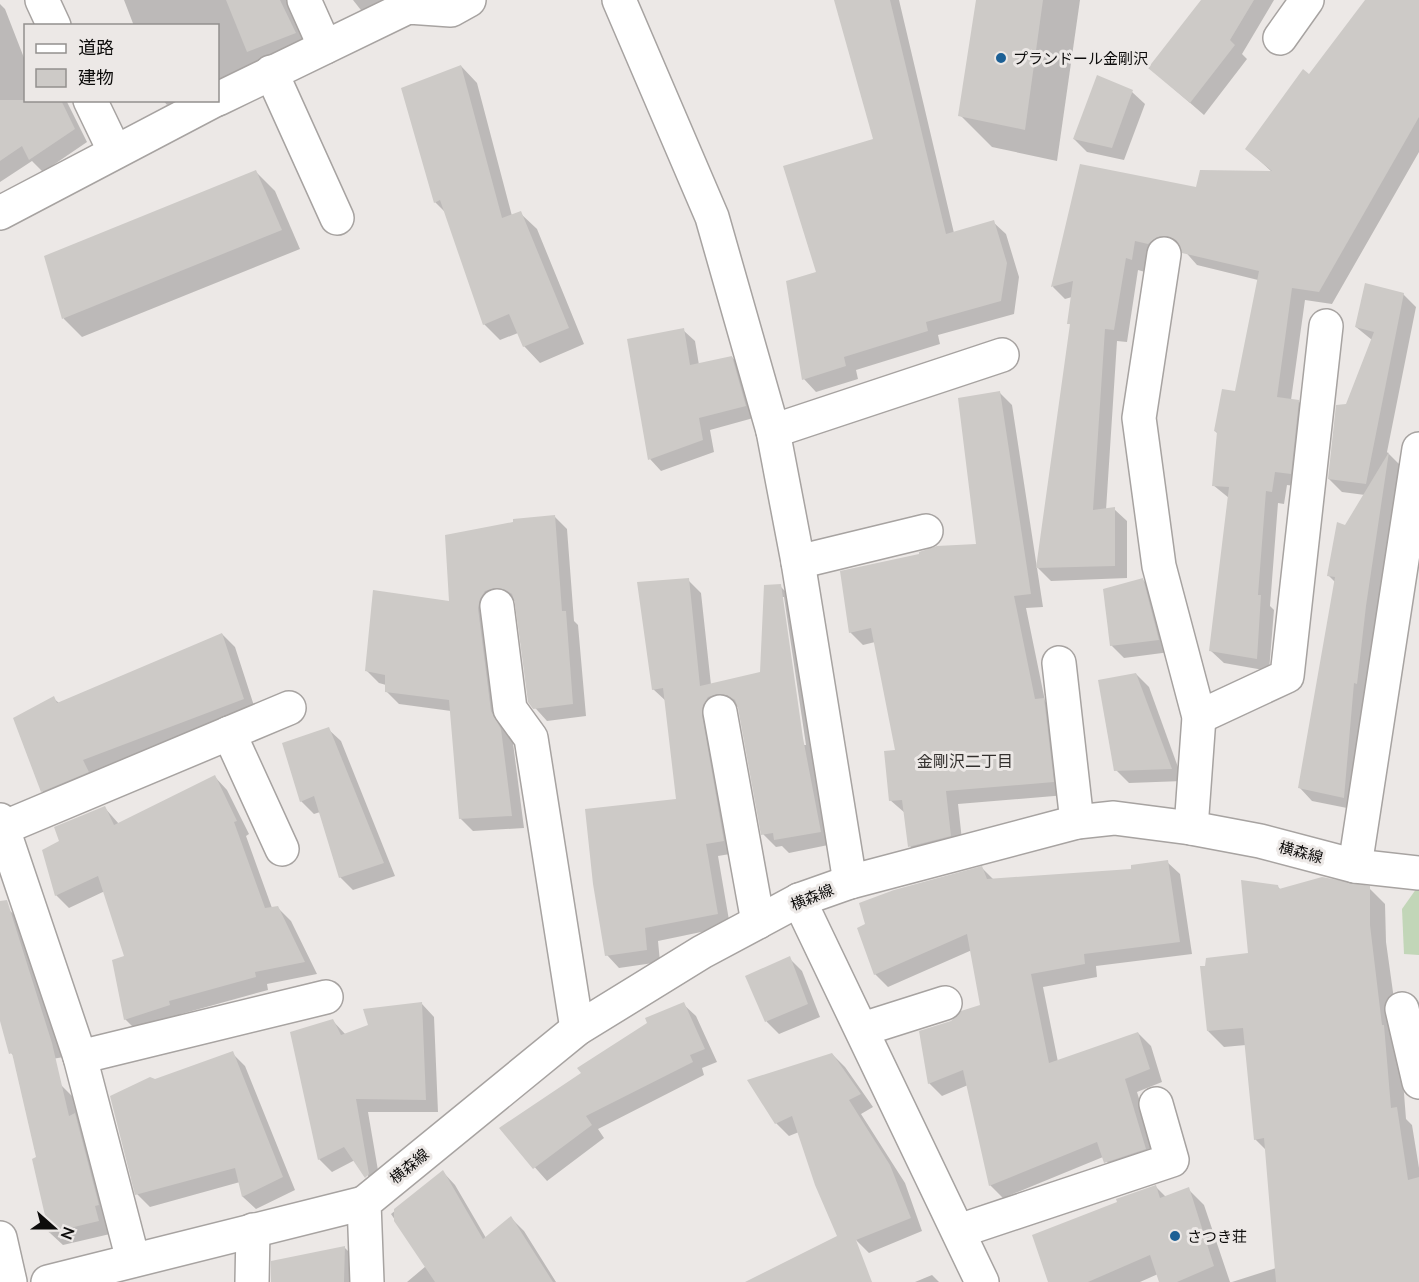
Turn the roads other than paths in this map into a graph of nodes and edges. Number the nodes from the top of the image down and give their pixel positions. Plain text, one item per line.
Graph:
1 (42, 0) edge
2 (304, 0) edge
3 (469, 0) edge
4 (620, 0) edge
5 (1307, 0) edge
6 (53, 24) edge
7 (1280, 38) dead end
8 (325, 47) junction
9 (271, 72) junction
10 (219, 98) edge
11 (91, 102) edge
12 (212, 102) edge
13 (115, 152) junction
14 (0, 213) edge
15 (337, 219) dead end
16 (1164, 254) dead end
17 (1326, 326) dead end
18 (1002, 355) dead end
19 (773, 431) junction
20 (1419, 449) edge
21 (926, 531) dead end
22 (798, 562) junction
23 (497, 606) dead end
24 (1059, 663) dead end
25 (289, 708) dead end
26 (720, 712) dead end
27 (1199, 717) junction
28 (229, 733) junction
29 (1077, 822) junction
30 (2, 824) edge
31 (1191, 828) junction
32 (282, 849) dead end
33 (6, 862) edge
34 (1355, 866) junction
35 (1419, 873) edge
36 (850, 882) junction
37 (799, 900) junction
38 (758, 922) junction
39 (326, 997) dead end
40 (945, 1003) dead end
41 (1402, 1009) dead end
42 (577, 1029) junction
43 (863, 1029) junction
44 (80, 1057) junction
45 (1419, 1082) edge
46 (1156, 1104) dead end
47 (364, 1203) junction
48 (253, 1230) junction
49 (959, 1231) junction
50 (0, 1238) edge
51 (133, 1260) junction
52 (10, 1282) edge
53 (48, 1282) edge
54 (252, 1282) edge
55 (367, 1282) edge
56 (982, 1282) edge

1 - 6 street
2 - 8 street
3 - 8 street
4 - 19 street
5 - 7 street
8 - 9 street
9 - 10 street
9 - 15 street
11 - 13 street
12 - 13 street
13 - 14 street
16 - 27 street
17 - 27 street
18 - 19 street
19 - 22 street
20 - 34 street
21 - 22 street
22 - 36 street
23 - 42 street
24 - 29 street
25 - 28 street
26 - 38 street
27 - 31 street
28 - 30 street
28 - 32 street
29 - 31 street, 横森線
29 - 36 street, 横森線
30 - 33 street
31 - 34 street, 横森線
33 - 44 street
34 - 35 street, 横森線
36 - 37 street, 横森線
37 - 38 street, 横森線
37 - 43 street
38 - 42 street, 横森線
39 - 44 street
40 - 43 street
41 - 45 street
42 - 47 street, 横森線
43 - 49 street
44 - 51 street
46 - 49 street
47 - 48 street
47 - 55 street
48 - 51 street
48 - 54 street
49 - 56 street
50 - 52 street
51 - 53 street

